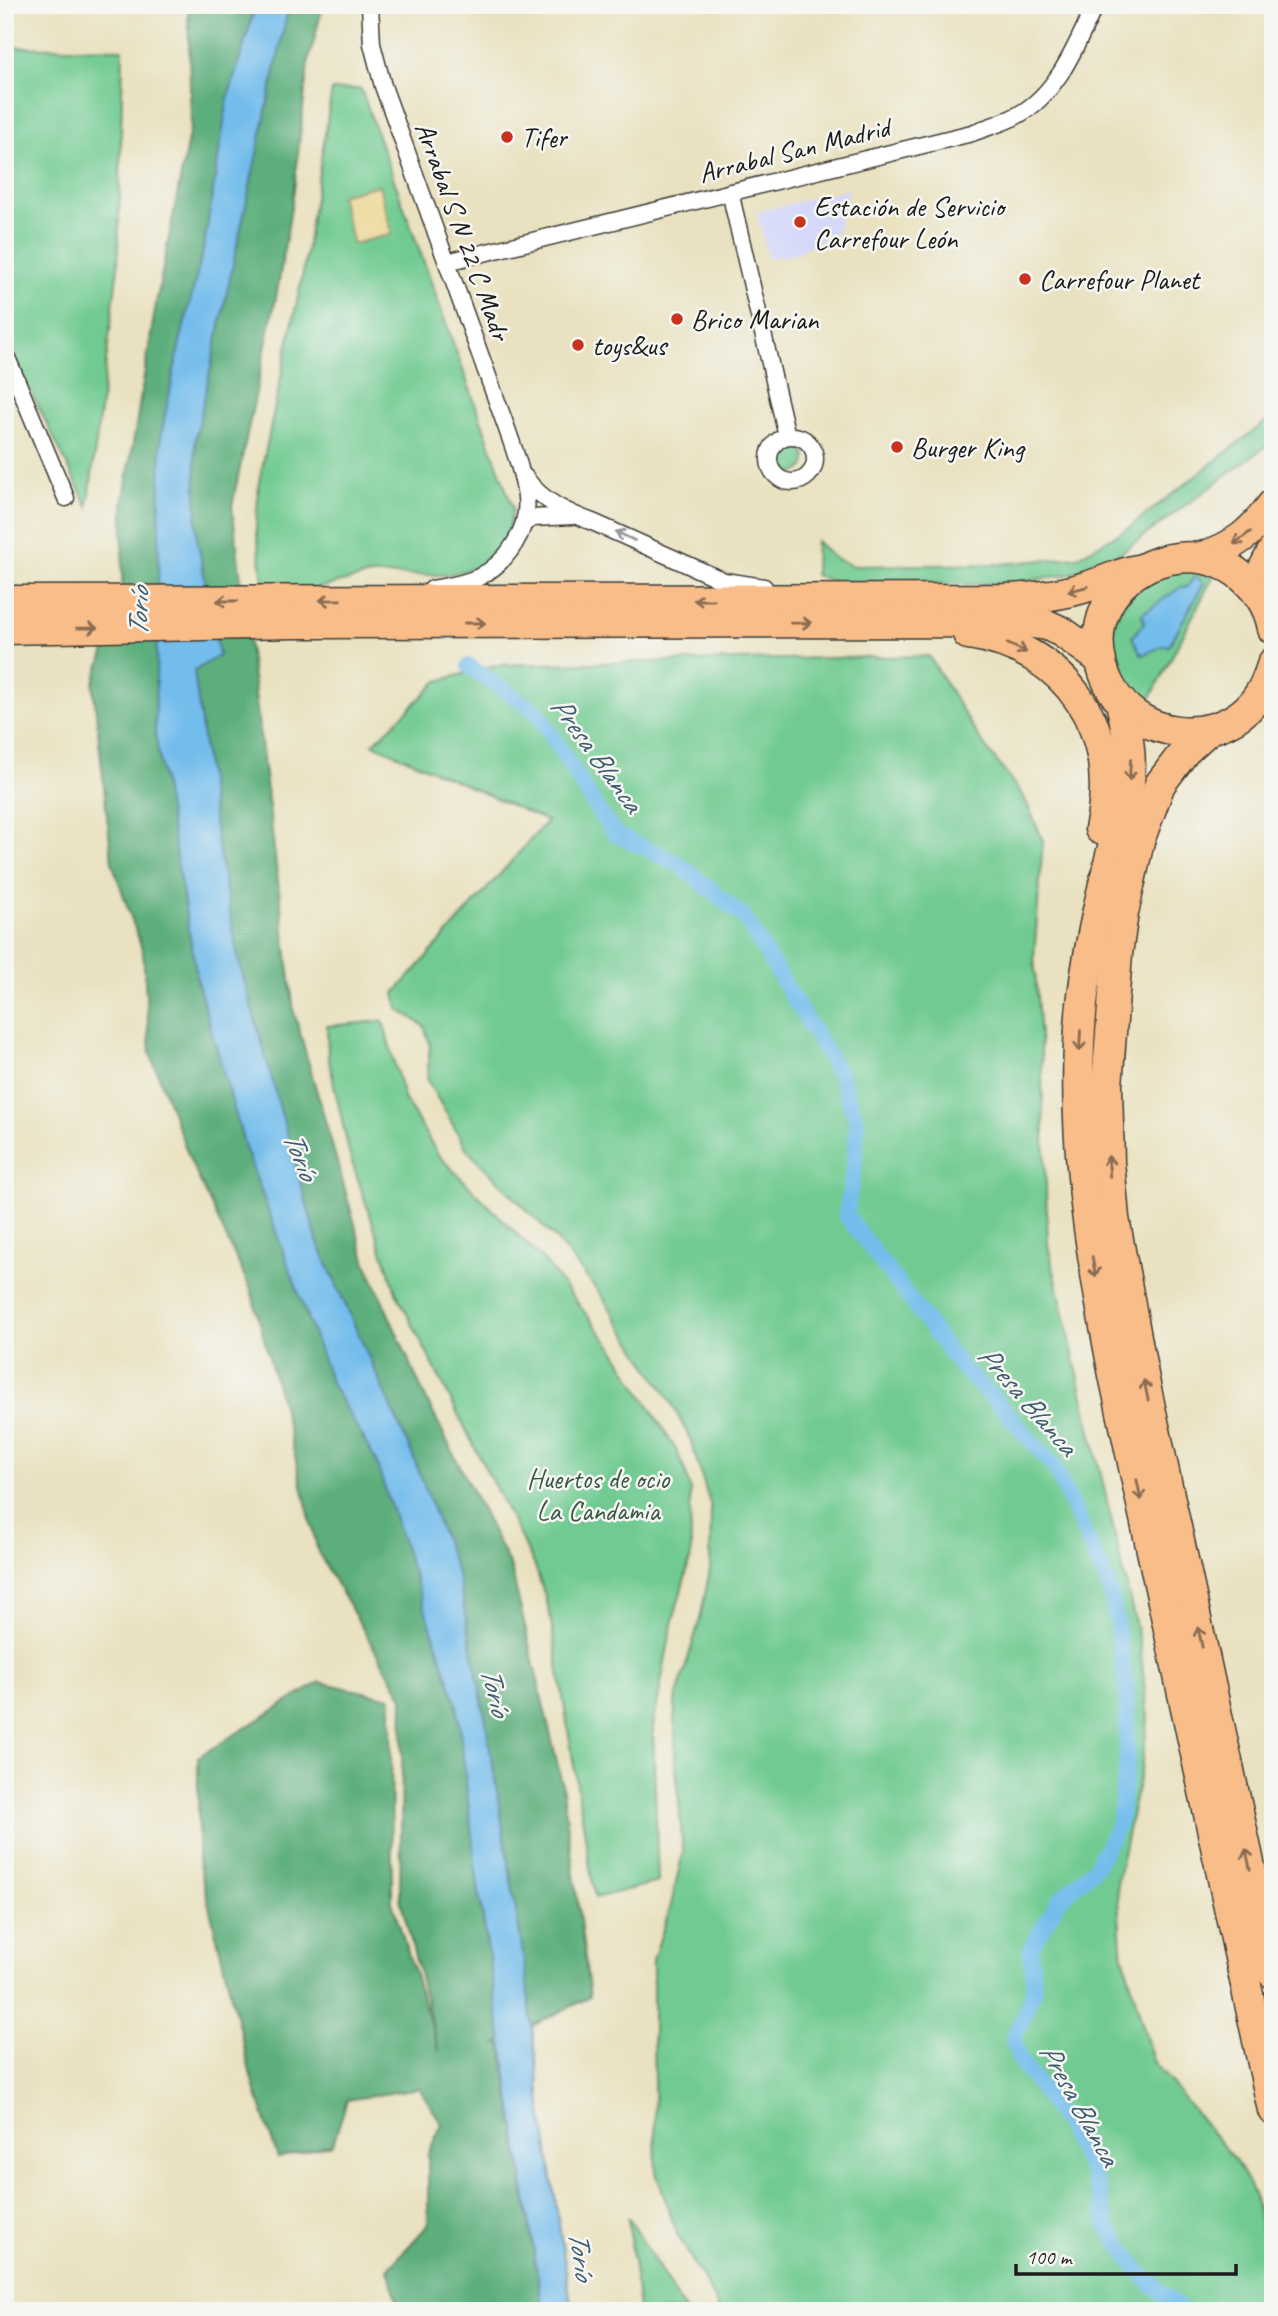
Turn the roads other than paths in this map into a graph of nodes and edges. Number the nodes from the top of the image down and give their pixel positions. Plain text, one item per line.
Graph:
1 (370, 5) edge
2 (1095, 5) edge
3 (730, 192) junction
4 (447, 262) junction
5 (5, 353) edge
6 (787, 436) dead end
7 (522, 472) junction
8 (66, 498) dead end
9 (1273, 504) edge
10 (574, 516) junction
11 (524, 523) junction
12 (1273, 551) edge
13 (1202, 557) junction
14 (1142, 569) junction
15 (1260, 596) junction
16 (371, 599) junction
17 (828, 601) junction
18 (295, 612) junction
19 (13, 615) edge
20 (903, 621) junction
21 (1273, 629) edge
22 (1100, 659) junction
23 (1273, 663) edge
24 (1121, 702) junction
25 (1208, 730) junction
26 (1083, 996) junction
27 (1273, 1973) edge
28 (1273, 2110) edge

1 - 4 street, Arrabal S N 22 C Madr
2 - 3 street, Arrabal San Madrid
3 - 4 street, Arrabal San Madrid
3 - 6 street
4 - 7 street, Arrabal S N 22 C Madr
5 - 8 street
7 - 10 street, Arrabal S N 22 C Madr
7 - 11 street, Arrabal S N 22 C Madr
9 -> 13 highway
10 - 11 street, Arrabal S N 22 C Madr
17 -> 10 street, Arrabal S N 22 C Madr
11 - 16 street, Arrabal S N 22 C Madr
12 - 15 highway
13 - 14 highway
13 - 15 highway
14 -> 17 highway
14 - 22 highway
15 - 21 highway
17 -> 16 highway
16 -> 18 highway
18 - 19 highway
18 -> 20 highway
20 - 22 highway
20 -> 26 highway
22 - 24 highway
23 - 25 highway
24 - 25 highway
24 -> 26 highway
27 -> 25 highway
26 -> 28 highway

